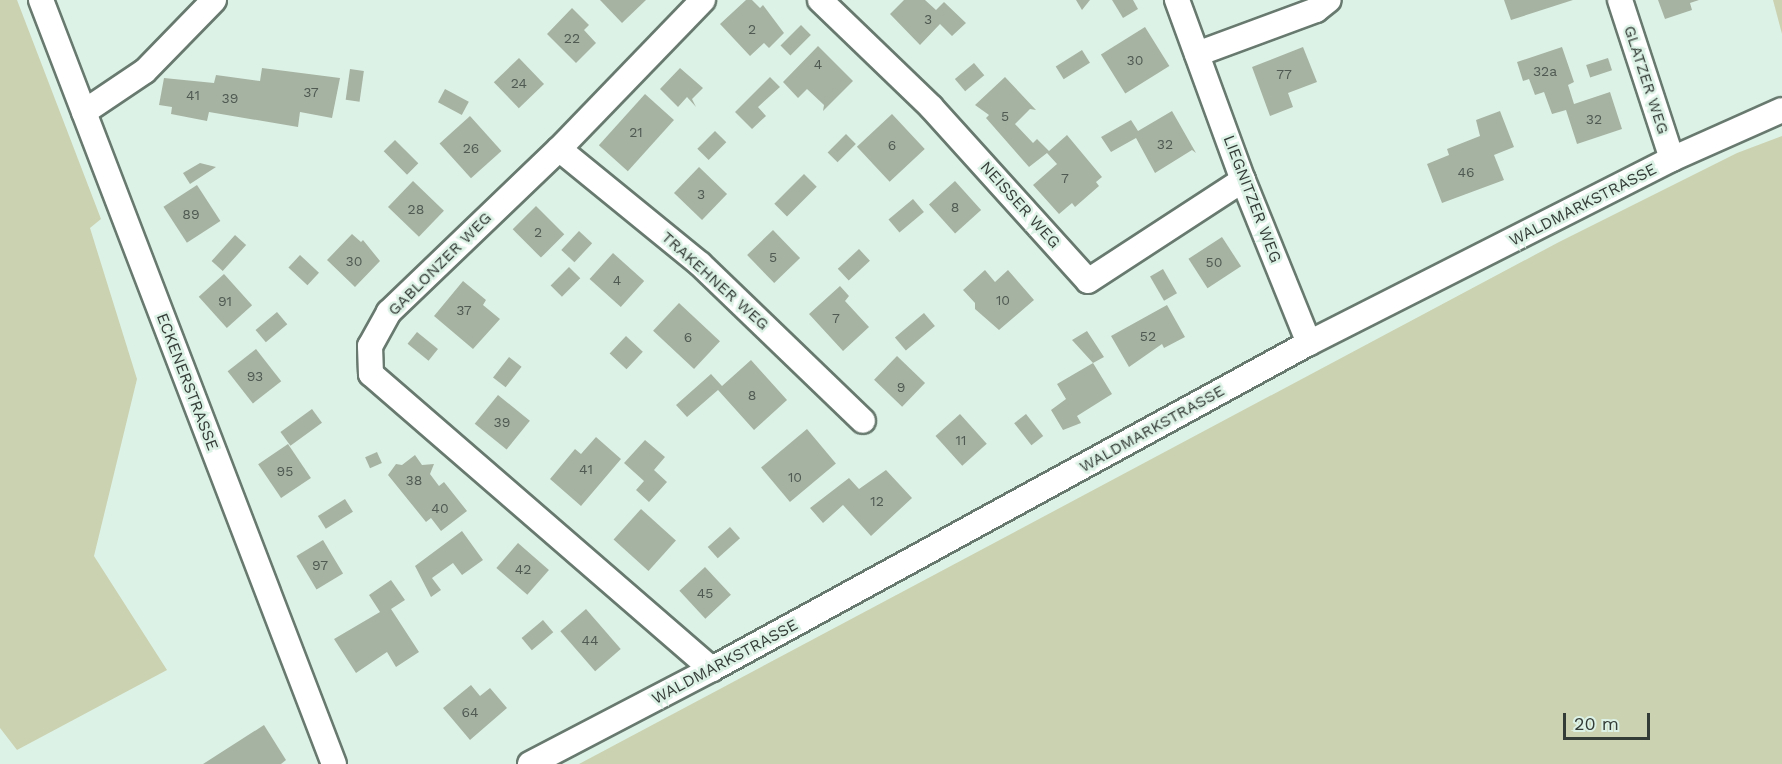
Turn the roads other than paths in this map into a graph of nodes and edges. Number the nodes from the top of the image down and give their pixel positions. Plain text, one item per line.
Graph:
1 (41, 0) edge
2 (214, 0) edge
3 (703, 0) edge
4 (820, 0) edge
5 (1177, 0) edge
6 (1329, 0) edge
7 (1620, 0) edge
8 (1197, 54) junction
9 (1782, 110) edge
10 (84, 112) junction
11 (559, 149) junction
12 (1672, 159) junction
13 (1243, 180) junction
14 (1309, 343) junction
15 (863, 421) dead end
16 (712, 669) junction
17 (334, 764) edge
18 (530, 764) edge

1 - 10 street, ECKENERSTRASSE
2 - 10 street
3 - 11 street, GABLONZER WEG
4 - 13 street, NEISSER WEG
5 - 8 street, LIEGNITZER WEG
6 - 8 street
7 - 12 street, GLATZER WEG
8 - 13 street, LIEGNITZER WEG
9 - 12 street, WALDMARKSTRASSE
10 - 17 street, ECKENERSTRASSE
11 - 15 street, TRAKEHNER WEG
11 - 16 street, GABLONZER WEG
12 - 14 street, WALDMARKSTRASSE
13 - 14 street, LIEGNITZER WEG
14 - 16 street, WALDMARKSTRASSE
16 - 18 street, WALDMARKSTRASSE

